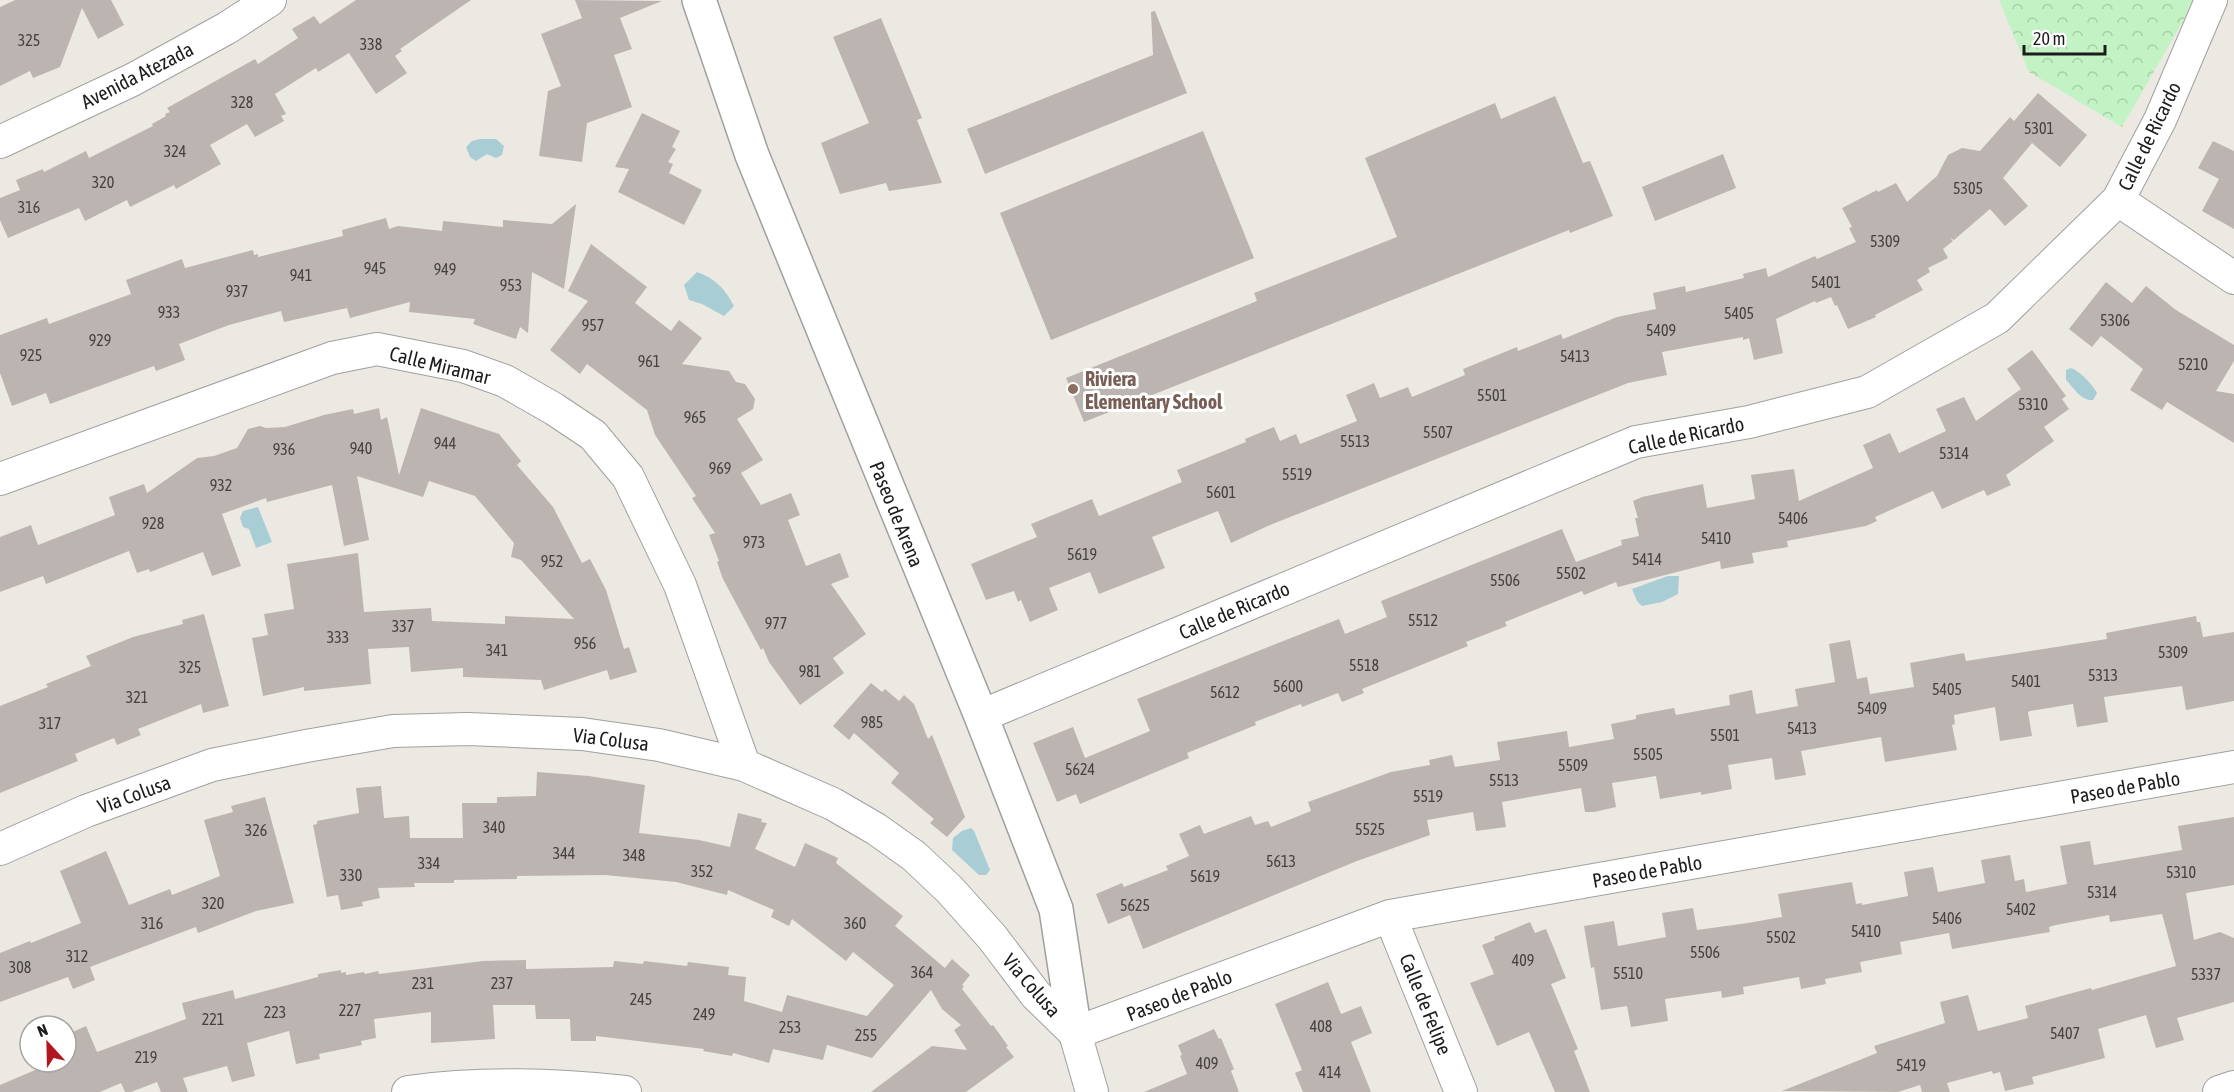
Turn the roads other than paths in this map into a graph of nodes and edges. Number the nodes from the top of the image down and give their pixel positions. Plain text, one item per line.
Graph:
1 (270, 0) edge
2 (699, 0) edge
3 (2211, 0) edge
4 (0, 142) edge
5 (2118, 200) junction
6 (2234, 278) edge
7 (0, 478) edge
8 (981, 716) junction
9 (744, 765) junction
10 (2234, 767) edge
11 (0, 849) edge
12 (1390, 916) junction
13 (1075, 1033) junction
14 (2234, 1087) edge
15 (408, 1092) edge
16 (625, 1092) edge
17 (1092, 1092) edge
18 (1461, 1092) edge
19 (2219, 1092) edge

1 - 4 street, Avenida Atezada
2 - 8 street, Paseo de Arena
3 - 5 street, Calle de Ricardo
5 - 6 street
5 - 8 street, Calle de Ricardo
7 - 9 street, Calle Miramar
8 - 13 street, Paseo de Arena
9 - 11 street, Via Colusa
9 - 13 street, Via Colusa
10 - 12 street, Paseo de Pablo
12 - 13 street, Paseo de Pablo
12 - 18 street, Calle de Felipe
13 - 17 street, Via Colusa
14 - 19 street
15 - 16 street

